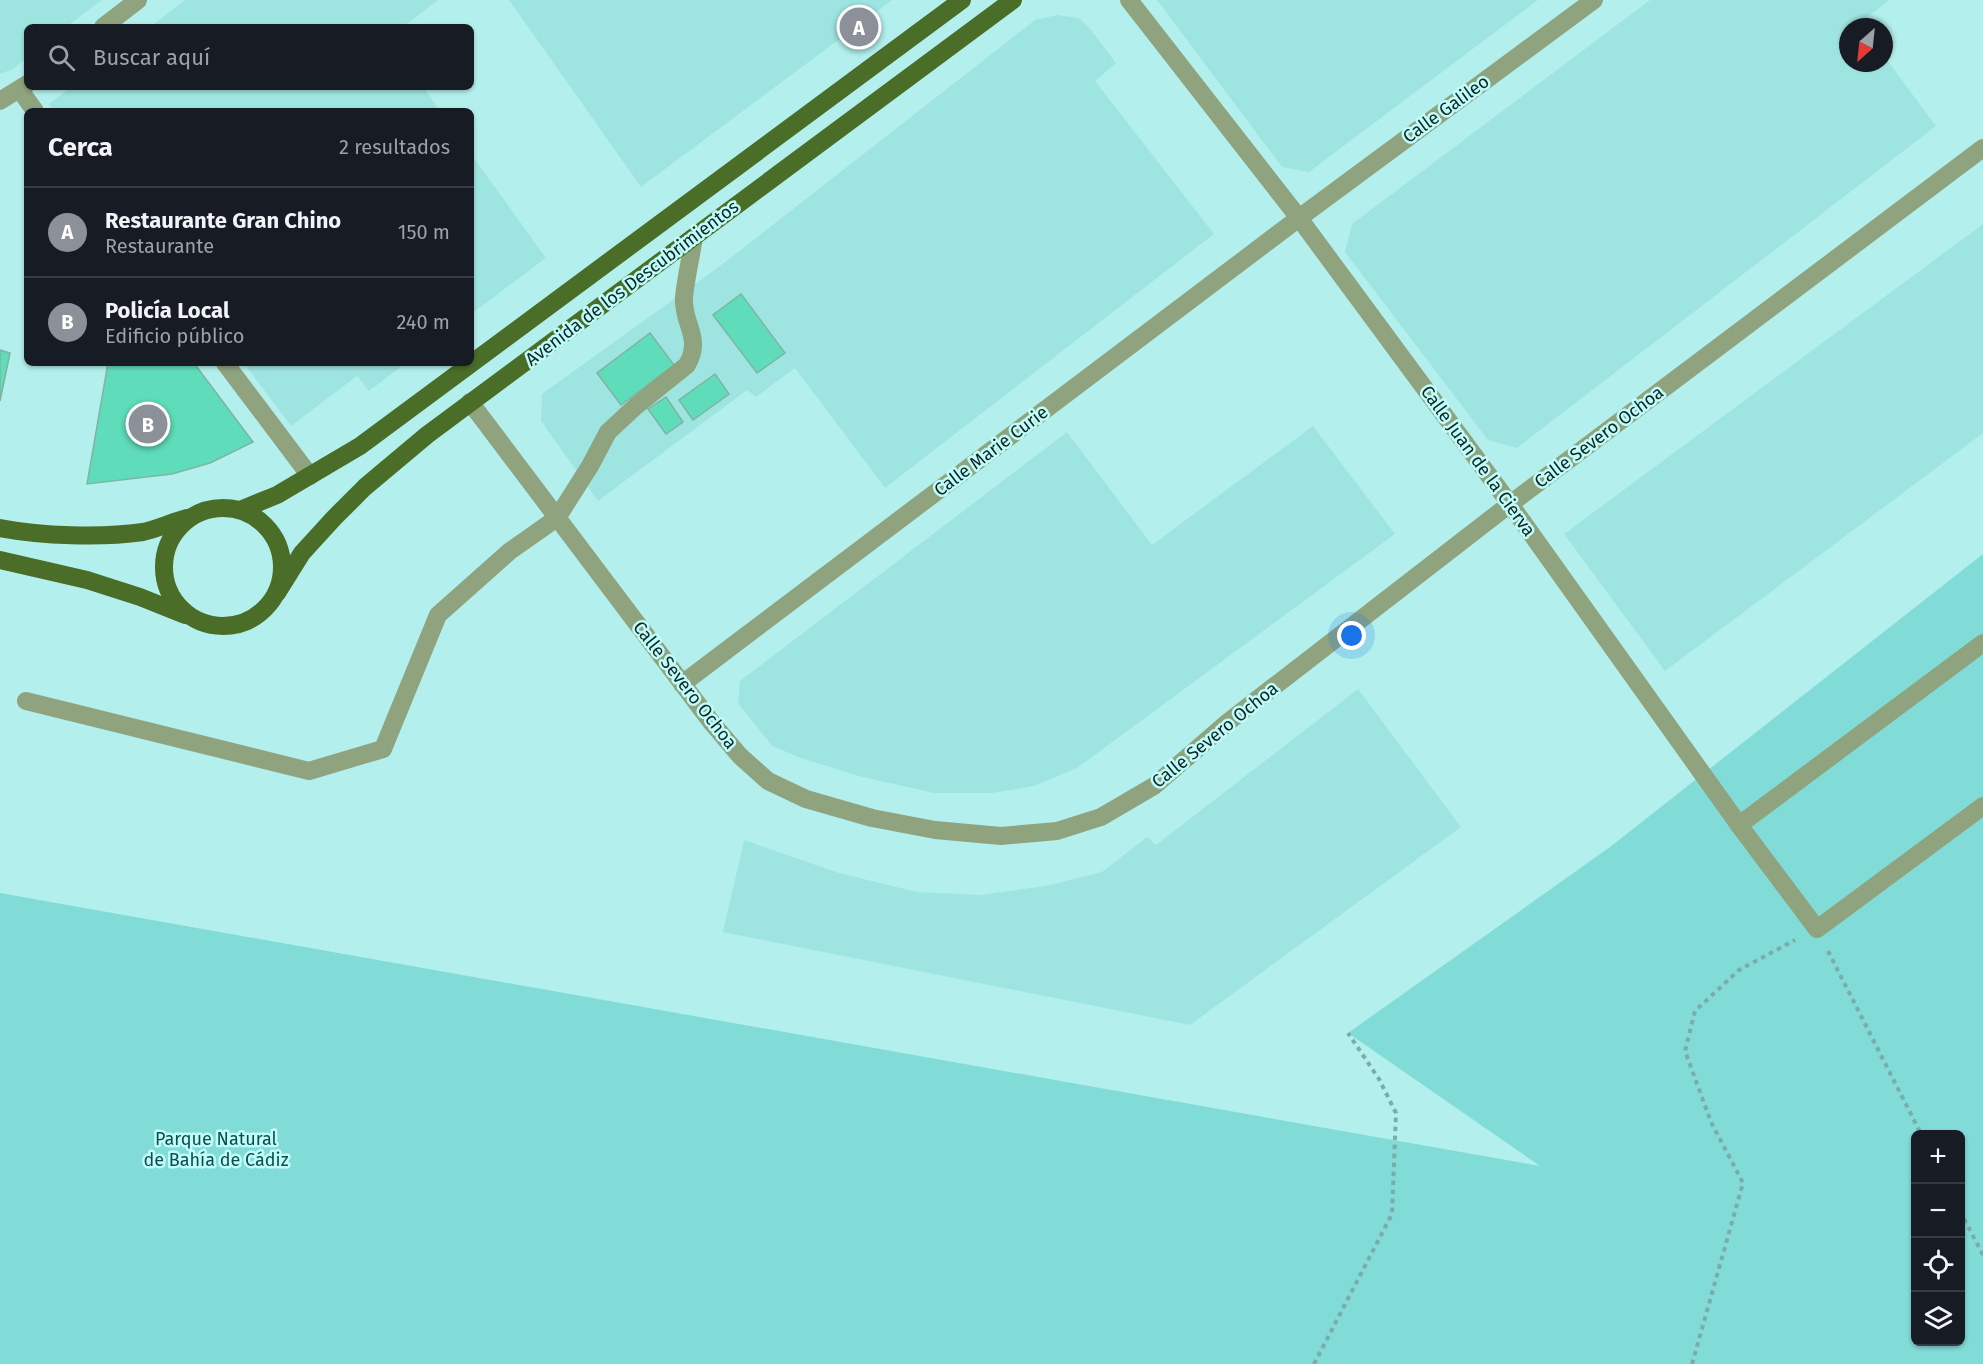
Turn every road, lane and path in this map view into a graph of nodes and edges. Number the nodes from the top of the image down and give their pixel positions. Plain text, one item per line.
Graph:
1 (138, 0) edge
2 (962, 0) edge
3 (1013, 0) edge
4 (1129, 0) edge
5 (1594, 0) edge
6 (107, 24) edge
7 (23, 87) edge
8 (24, 90) edge
9 (0, 101) edge
10 (34, 108) edge
11 (1983, 148) edge
12 (1299, 218) junction
13 (694, 237) junction
14 (474, 362) edge
15 (227, 366) edge
16 (468, 366) edge
17 (470, 402) junction
18 (310, 476) junction
19 (1510, 504) junction
20 (240, 510) junction
21 (191, 516) junction
22 (557, 518) junction
23 (0, 528) edge
24 (0, 560) edge
25 (277, 593) junction
26 (189, 617) junction
27 (1983, 643) edge
28 (682, 684) junction
29 (26, 701) dead end
30 (1983, 806) edge
31 (1739, 825) junction
32 (1816, 929) junction
33 (1347, 1034) dead end
34 (1920, 1130) edge
35 (1965, 1221) edge
36 (1983, 1255) edge
37 (1314, 1364) edge
38 (1692, 1364) edge

1 - 6 street
2 - 14 main road, Avenida de los Descubrimientos
3 - 13 main road, Avenida de los Descubrimientos
4 - 12 street, Calle Juan de la Cierva
5 - 12 street, Calle Galileo
7 - 9 street
8 - 10 street
11 - 19 street, Calle Severo Ochoa
12 - 19 street, Calle Juan de la Cierva
12 - 28 street, Calle Marie Curie
13 - 17 main road, Avenida de los Descubrimientos
13 - 22 street
15 - 18 street
16 - 18 main road, Avenida de los Descubrimientos
17 - 22 street, Calle Severo Ochoa
17 - 25 main road, Avenida de los Descubrimientos
18 - 20 main road, Avenida de los Descubrimientos
19 - 28 street, Calle Severo Ochoa
19 - 31 street, Calle Juan de la Cierva
20 - 21 main road
20 - 25 main road
21 - 23 main road
21 - 26 main road
22 - 28 street, Calle Severo Ochoa
22 - 29 street
24 - 26 main road
25 - 26 main road
27 - 31 street
30 - 32 street
31 - 32 street, Calle Juan de la Cierva
32 - 34 path
32 - 38 path
33 - 37 path
35 - 36 path

